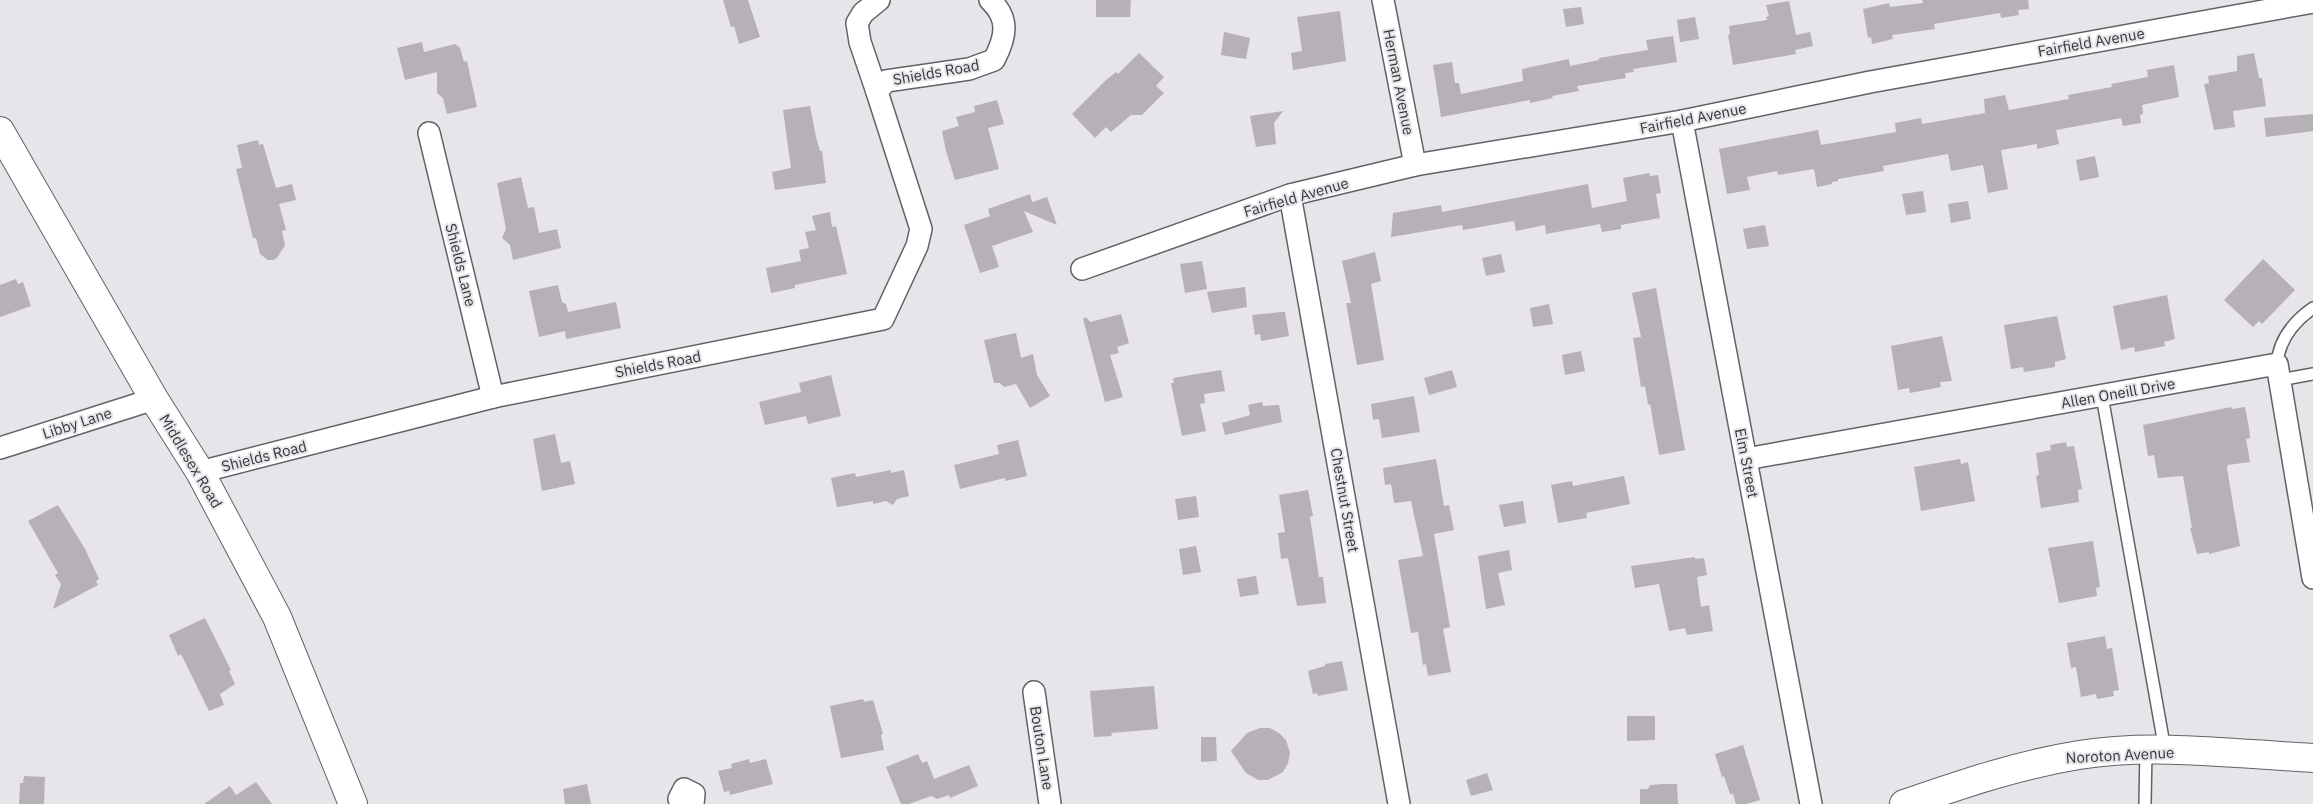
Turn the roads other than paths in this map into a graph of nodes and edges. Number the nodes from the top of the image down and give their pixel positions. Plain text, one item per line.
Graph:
1 (879, 0) edge
2 (990, 0) edge
3 (1382, 0) edge
4 (2313, 2) edge
5 (877, 92) junction
6 (1682, 121) junction
7 (0, 131) edge
8 (429, 133) dead end
9 (1415, 165) junction
10 (1290, 195) junction
11 (1082, 269) dead end
12 (2313, 308) edge
13 (2279, 372) junction
14 (2313, 374) edge
15 (2102, 396) junction
16 (494, 397) junction
17 (154, 399) junction
18 (0, 448) edge
19 (1746, 459) junction
20 (200, 472) junction
21 (2313, 578) edge
22 (1034, 692) dead end
23 (2156, 750) junction
24 (2313, 758) edge
25 (353, 804) edge
26 (682, 804) edge
27 (693, 804) edge
28 (1050, 804) edge
29 (1399, 804) edge
30 (1811, 804) edge
31 (1904, 804) edge
32 (2145, 804) edge

1 - 5 street, Shields Road
2 - 5 street, Shields Road
3 - 9 street, Herman Avenue
4 - 6 street, Fairfield Avenue
5 - 16 street, Shields Road
6 - 9 street, Fairfield Avenue
6 - 19 street, Elm Street
7 - 17 main road, Middlesex Road
8 - 16 street, Shields Lane
9 - 10 street, Fairfield Avenue
10 - 11 street, Fairfield Avenue
10 - 29 street, Chestnut Street
12 - 13 lane
13 - 14 lane
13 - 15 street, Allen Oneill Drive
13 - 21 street
15 - 19 street, Allen Oneill Drive
15 - 23 lane
16 - 20 street, Shields Road
17 - 18 street, Libby Lane
17 - 20 main road, Middlesex Road
19 - 30 street, Elm Street
20 - 25 main road, Middlesex Road
22 - 28 street, Bouton Lane
23 - 24 main road, Noroton Avenue
23 - 31 main road, Noroton Avenue
23 - 32 lane
26 - 27 street

